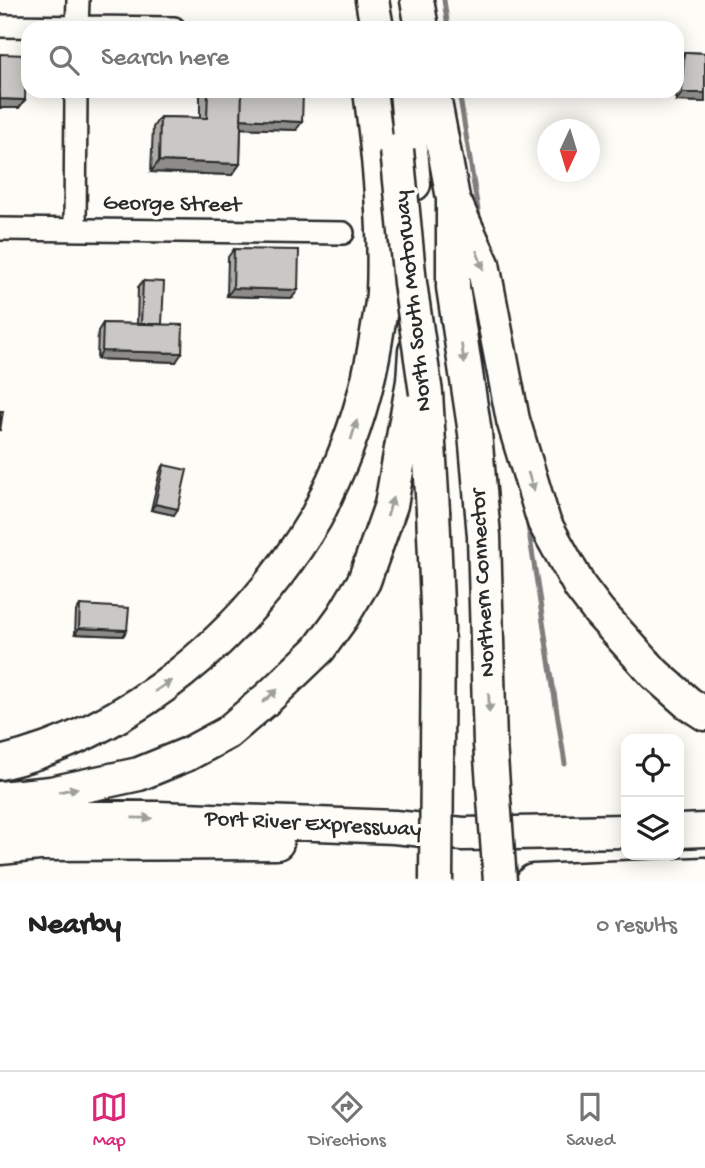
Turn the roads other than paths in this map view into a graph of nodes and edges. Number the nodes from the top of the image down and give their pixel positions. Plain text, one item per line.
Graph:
1 (78, 0) edge
2 (372, 0) edge
3 (393, 0) edge
4 (417, 0) edge
5 (77, 21) edge
6 (376, 21) edge
7 (396, 21) edge
8 (421, 21) edge
9 (0, 26) edge
10 (21, 26) edge
11 (76, 98) edge
12 (371, 98) edge
13 (388, 98) edge
14 (406, 98) edge
15 (434, 98) edge
16 (453, 198) junction
17 (0, 229) edge
18 (75, 230) junction
19 (342, 233) dead end
20 (453, 287) joint
21 (433, 511) joint
22 (705, 714) edge
23 (490, 744) junction
24 (0, 763) edge
25 (0, 797) edge
26 (0, 816) edge
27 (705, 830) edge
28 (621, 831) edge
29 (684, 831) edge
30 (463, 834) junction
31 (0, 848) edge
32 (705, 874) edge
33 (436, 881) edge
34 (482, 881) edge
35 (500, 881) edge
36 (533, 881) edge

1 - 5 street
2 - 6 highway
3 - 7 highway
4 - 8 highway
9 - 10 street
11 - 18 street
24 -> 12 highway
13 - 21 highway, North South Motorway, bridge
25 -> 14 highway
15 - 16 highway, North South Motorway
16 - 20 highway, North South Motorway
16 -> 22 highway
17 - 18 street, George Street
18 - 19 street, George Street
20 -> 23 highway, Northern Connector
21 - 33 highway, Northern Connector, bridge
23 - 34 highway, Northern Connector, bridge
23 - 35 highway, bridge
26 -> 30 highway, Port River Expressway
27 - 29 highway
28 - 30 highway, Port River Expressway
30 - 31 highway
32 - 36 highway

